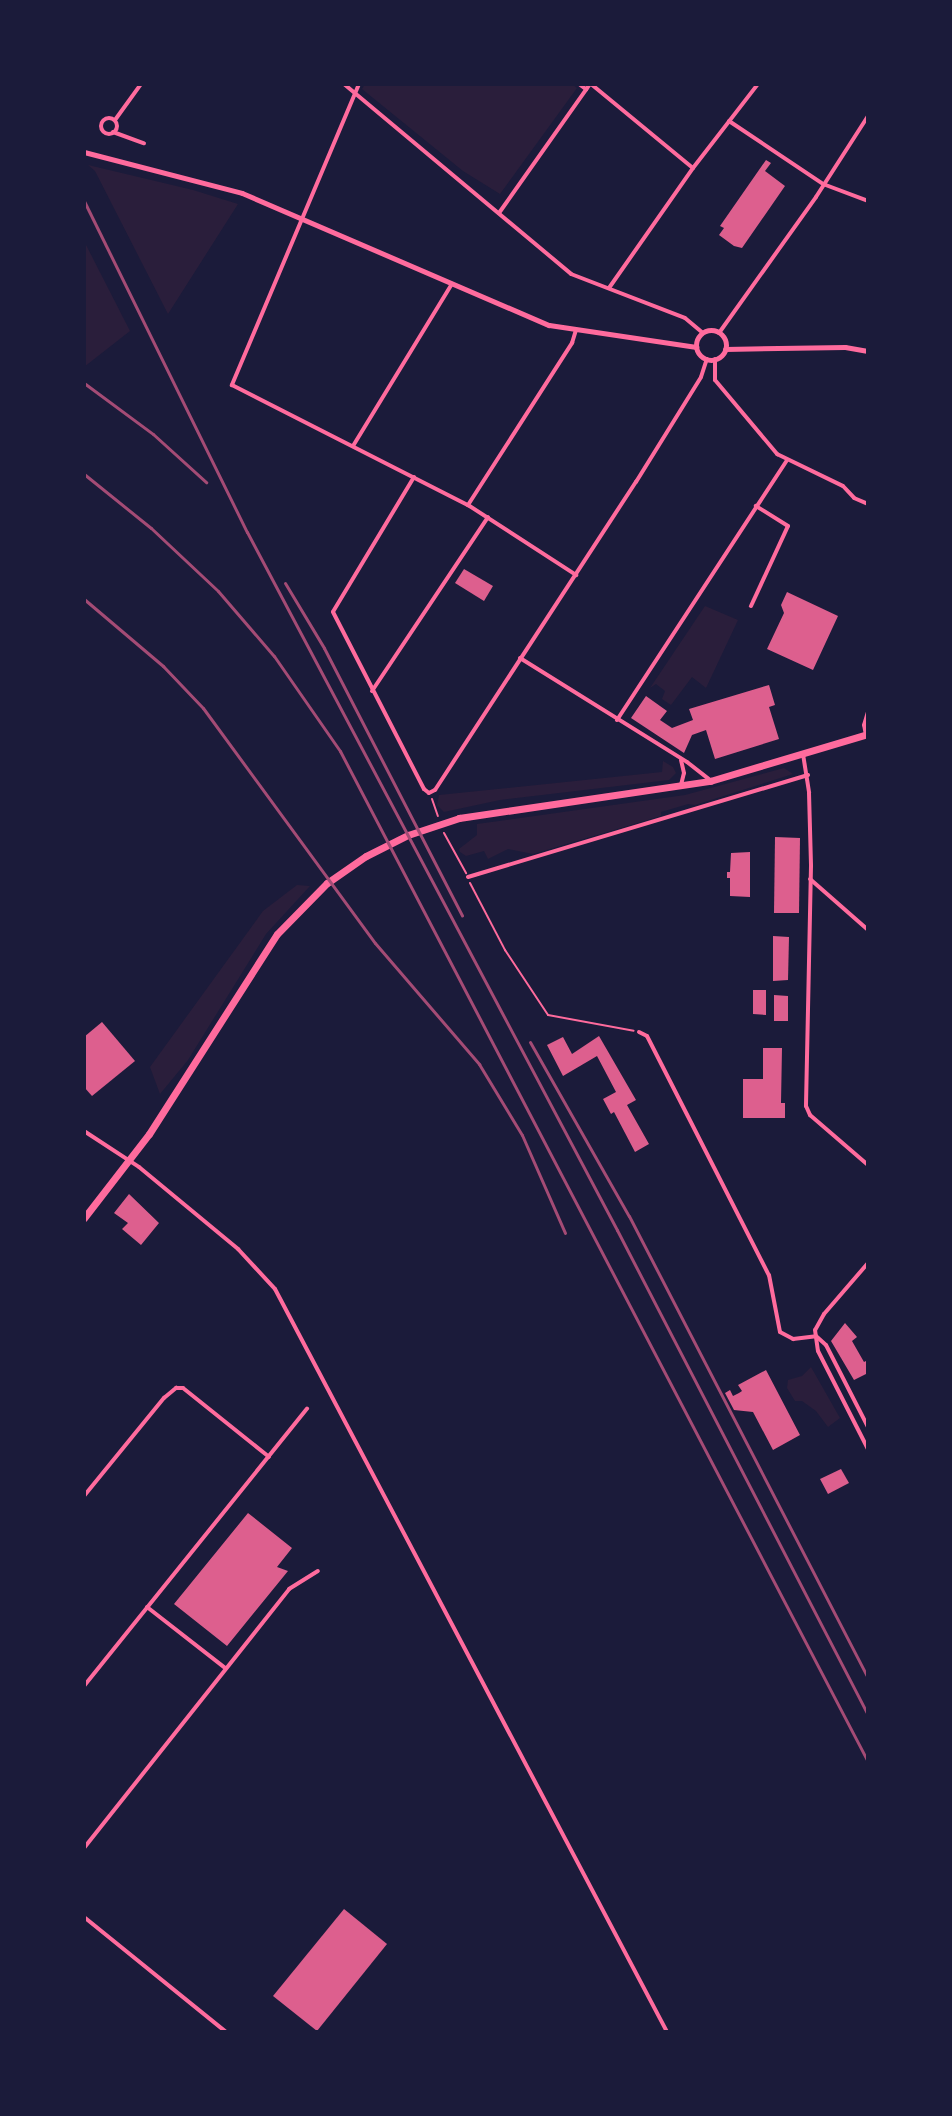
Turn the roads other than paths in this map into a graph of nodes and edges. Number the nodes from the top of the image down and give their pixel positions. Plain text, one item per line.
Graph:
1 (141, 84) edge
2 (344, 84) edge
3 (359, 84) edge
4 (579, 84) edge
5 (758, 84) edge
6 (589, 86) edge
7 (354, 92) junction
8 (868, 116) edge
9 (115, 120) junction
10 (729, 121) junction
11 (113, 132) junction
12 (144, 143) dead end
13 (84, 152) edge
14 (693, 168) junction
15 (823, 184) junction
16 (868, 201) edge
17 (499, 214) junction
18 (300, 218) junction
19 (452, 284) junction
20 (609, 288) junction
21 (576, 330) junction
22 (703, 333) junction
23 (719, 333) junction
24 (696, 347) junction
25 (725, 349) junction
26 (868, 351) edge
27 (707, 359) junction
28 (715, 359) junction
29 (353, 446) junction
30 (787, 460) junction
31 (414, 477) junction
32 (868, 504) edge
33 (468, 505) junction
34 (756, 506) junction
35 (488, 517) junction
36 (576, 576) junction
37 (751, 606) dead end
38 (520, 658) junction
39 (372, 691) junction
40 (868, 712) edge
41 (617, 720) junction
42 (867, 735) edge
43 (803, 754) junction
44 (681, 760) junction
45 (808, 775) junction
46 (710, 781) junction
47 (680, 787) junction
48 (468, 877) road end
49 (810, 879) junction
50 (868, 930) edge
51 (639, 1032) road end
52 (84, 1131) edge
53 (129, 1161) junction
54 (868, 1165) edge
55 (84, 1218) edge
56 (868, 1263) edge
57 (816, 1336) junction
58 (307, 1409) dead end
59 (868, 1427) edge
60 (868, 1449) edge
61 (269, 1457) junction
62 (84, 1496) edge
63 (318, 1571) dead end
64 (147, 1607) junction
65 (225, 1668) junction
66 (84, 1686) edge
67 (84, 1848) edge
68 (84, 1917) edge
69 (224, 2031) edge
70 (667, 2032) edge

1 - 9 street
2 - 7 street
3 - 7 street
4 - 6 street
5 - 10 street
6 - 14 street
6 - 17 street
7 - 17 street
7 - 18 street
8 - 15 street
9 - 11 street
9 - 11 street
10 - 14 street
10 - 15 street
11 - 12 street
13 - 18 street
14 - 20 street
15 - 16 street
15 - 23 street
17 - 20 street
18 - 19 street
18 - 29 street
19 - 21 street
19 - 29 street
20 - 22 street
21 - 24 street
21 - 33 street
22 - 23 street
22 - 24 street
23 - 25 street
24 - 27 street
25 - 26 street
25 - 28 street
27 - 28 street
27 - 36 street
28 - 30 street
29 - 31 street
30 - 32 street
30 - 34 street
31 - 33 street
31 - 39 street
33 - 35 street
34 - 37 street
34 - 41 street
35 - 36 street
35 - 39 street
36 - 38 street
38 - 39 street
38 - 41 street
40 - 42 street
41 - 44 street
42 - 43 main road
43 - 45 street
43 - 46 main road
44 - 46 street
44 - 47 street
45 - 48 street
45 - 49 street
46 - 47 main road
47 - 53 main road
49 - 50 street
49 - 54 street
51 - 57 street
52 - 53 street
53 - 55 main road
53 - 70 street
56 - 57 street
57 - 59 street
57 - 60 street
58 - 61 street
61 - 62 street
61 - 64 street
63 - 65 street
64 - 65 street
64 - 66 street
65 - 67 street
68 - 69 street

